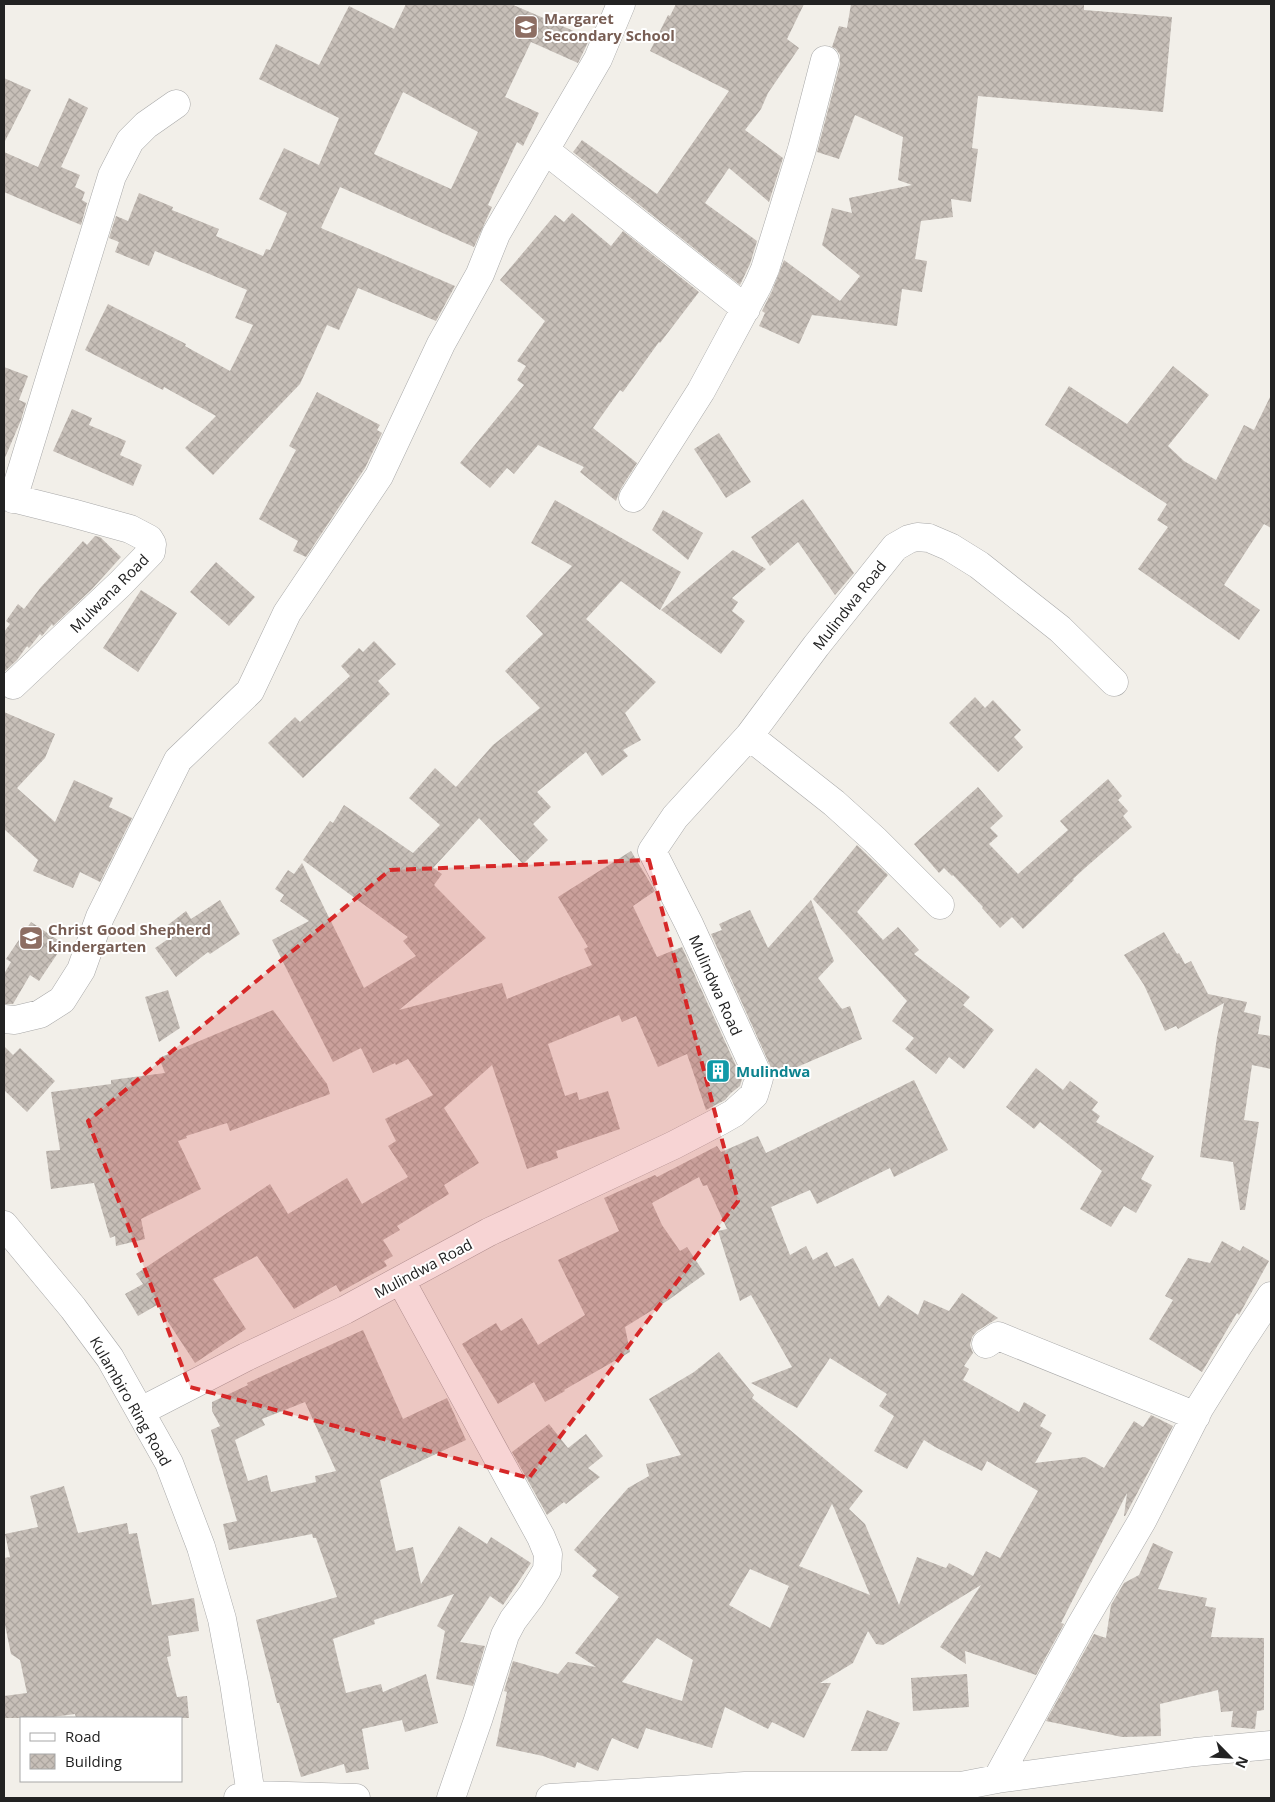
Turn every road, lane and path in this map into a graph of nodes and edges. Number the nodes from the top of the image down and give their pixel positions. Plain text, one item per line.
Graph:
1 (621, 4) edge
2 (825, 60) dead end
3 (176, 104) dead end
4 (545, 150) junction
5 (746, 309) junction
6 (8, 497) edge
7 (633, 498) dead end
8 (1114, 682) dead end
9 (12, 685) dead end
10 (749, 736) junction
11 (940, 905) dead end
12 (4, 1019) edge
13 (4, 1225) edge
14 (400, 1281) junction
15 (1271, 1296) edge
16 (986, 1344) dead end
17 (141, 1410) junction
18 (1196, 1416) junction
19 (1271, 1745) edge
20 (995, 1788) edge
21 (244, 1797) edge
22 (356, 1798) edge
23 (451, 1798) edge
24 (550, 1798) edge

1 - 4 street
2 - 5 street
3 - 6 street
4 - 5 street
4 - 12 street
5 - 7 street
6 - 9 street, Mulwana Road
8 - 10 street, Mulindwa Road
10 - 11 street
10 - 14 street, Mulindwa Road
13 - 17 street, Kulambiro Ring Road
14 - 17 street, Mulindwa Road
14 - 23 street
15 - 18 street
16 - 18 street
17 - 21 street, Kulambiro Ring Road
18 - 20 street
19 - 20 street
20 - 24 street
21 - 22 street

